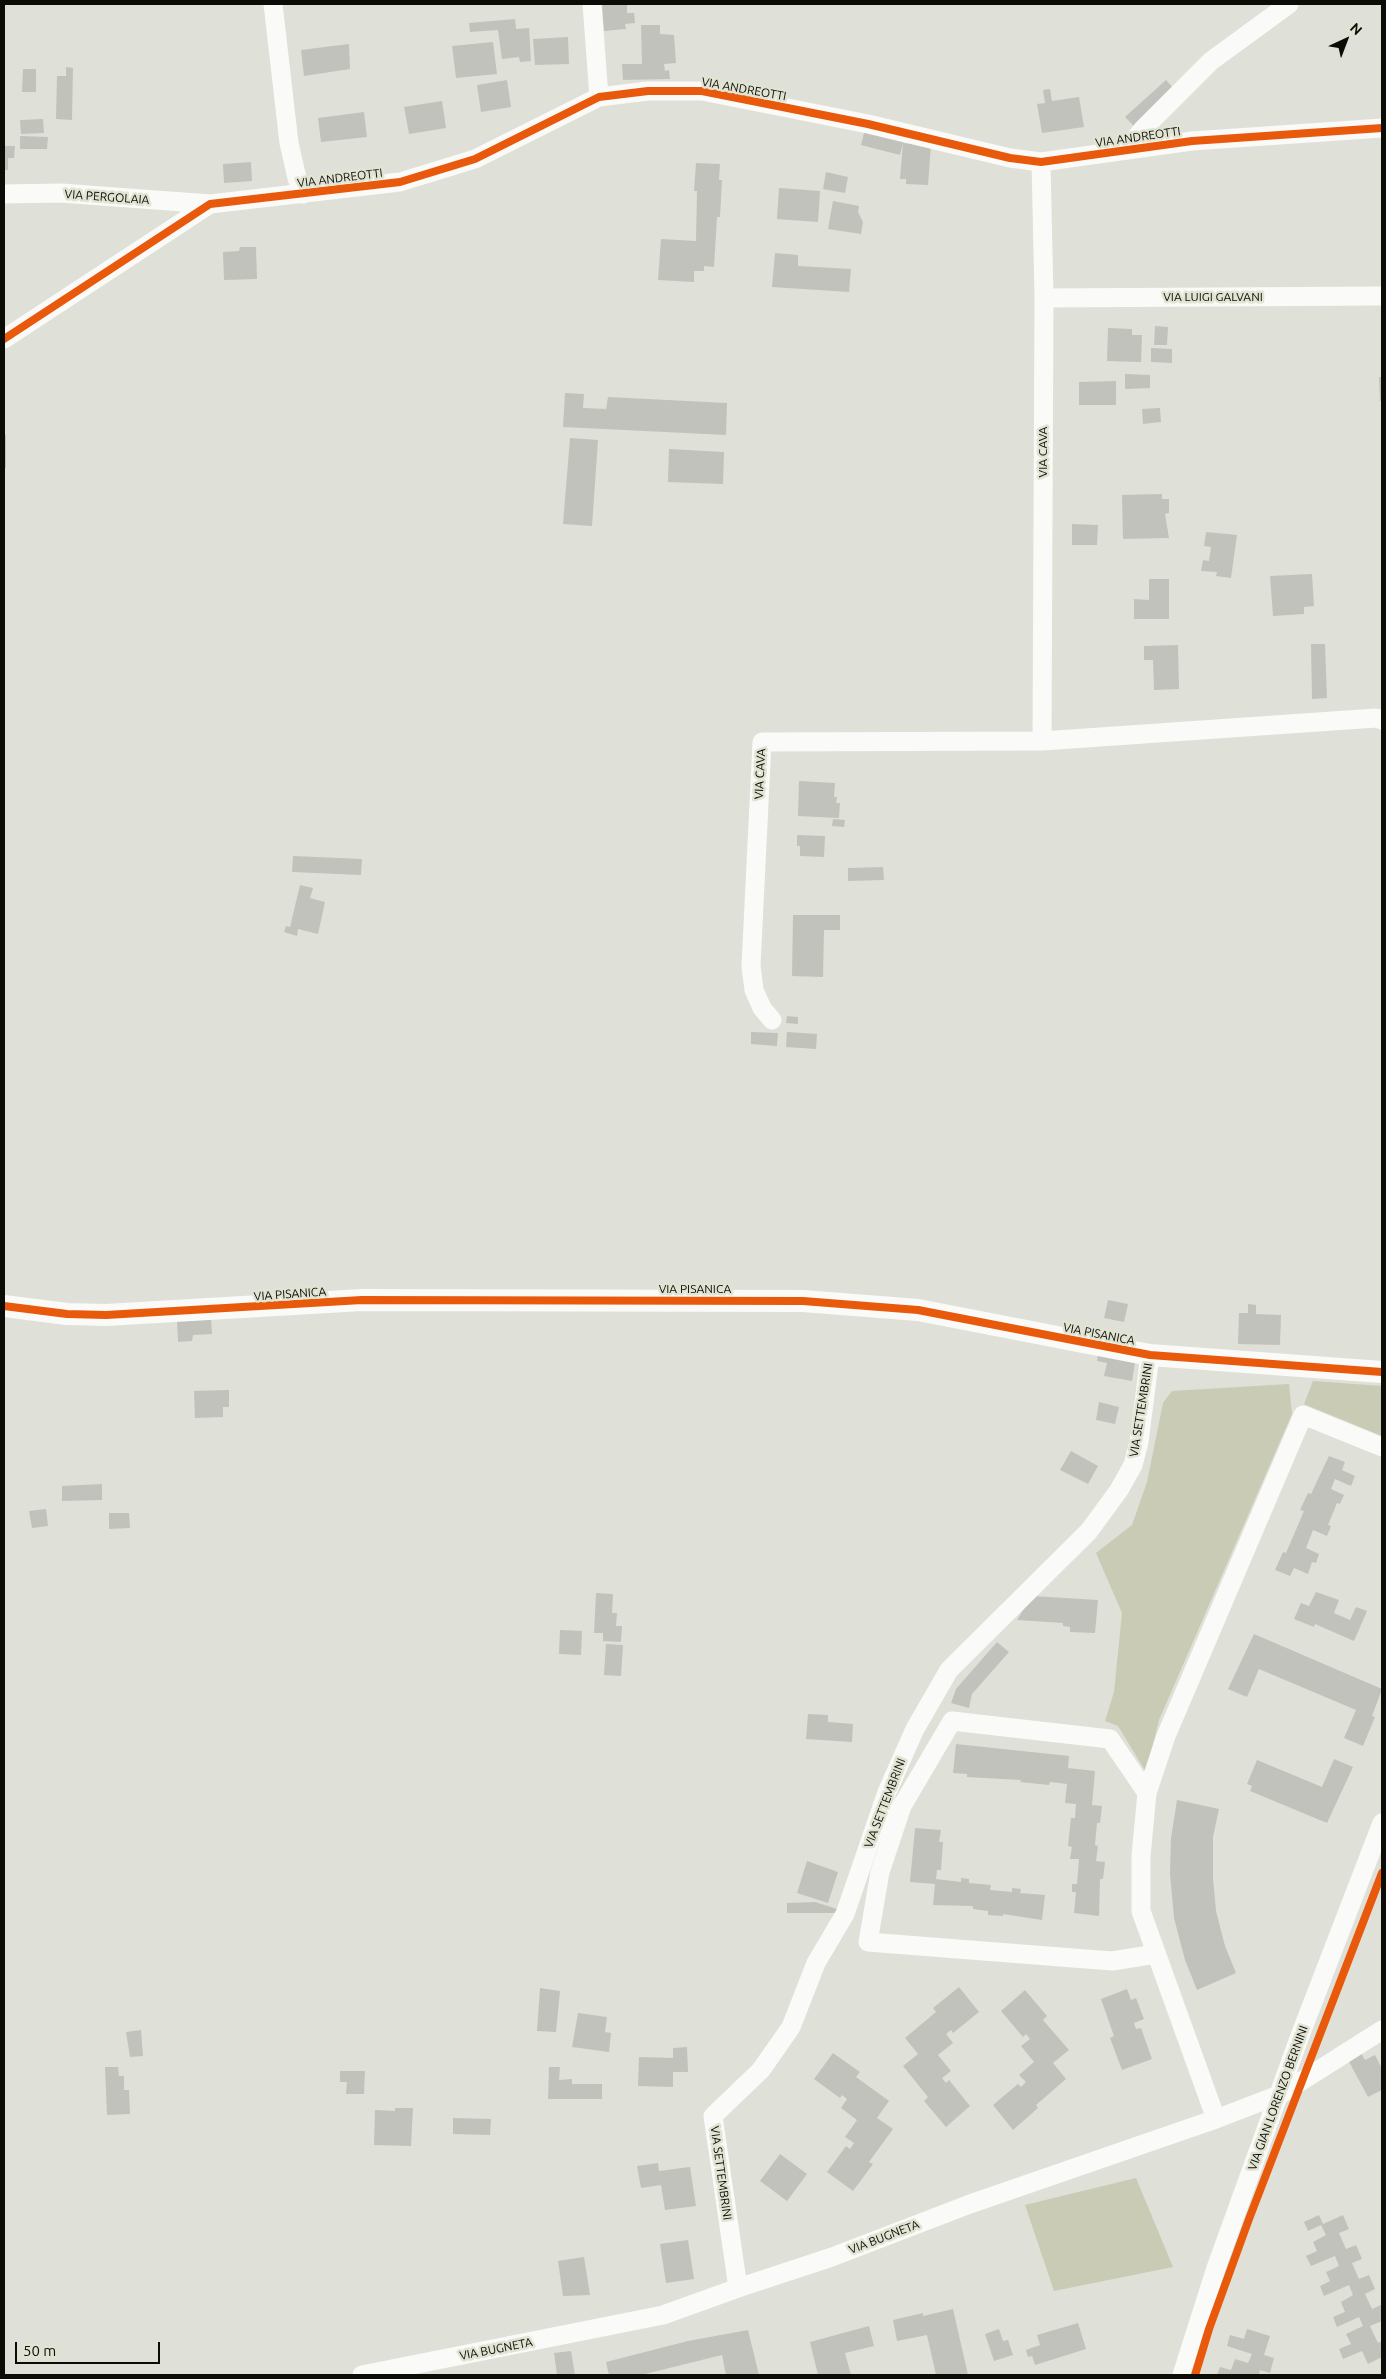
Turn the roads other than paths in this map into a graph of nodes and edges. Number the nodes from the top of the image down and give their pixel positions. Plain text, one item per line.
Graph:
1 (273, 4) edge
2 (592, 4) edge
3 (1289, 4) edge
4 (599, 97) junction
5 (1382, 128) edge
6 (1126, 150) junction
7 (1040, 162) junction
8 (4, 194) edge
9 (302, 194) junction
10 (210, 204) junction
11 (1382, 296) edge
12 (1044, 298) junction
13 (4, 339) edge
14 (1382, 720) edge
15 (1042, 741) junction
16 (772, 1020) dead end
17 (4, 1306) edge
18 (1150, 1355) junction
19 (1382, 1372) edge
20 (1382, 1447) edge
21 (1147, 1793) junction
22 (1382, 1823) edge
23 (1156, 1954) junction
24 (1382, 2030) edge
25 (1281, 2094) junction
26 (1216, 2119) junction
27 (738, 2288) junction
28 (362, 2375) edge
29 (1182, 2375) edge

1 - 9 street, VIA ANDREOTTI
2 - 4 street
3 - 6 street
4 - 7 street, VIA ANDREOTTI
4 - 9 street, VIA ANDREOTTI
5 - 6 street, VIA ANDREOTTI
6 - 7 street, VIA ANDREOTTI
7 - 12 street, VIA CAVA
8 - 10 street, VIA PERGOLAIA
9 - 10 street, VIA ANDREOTTI
10 - 13 street, VIA ANDREOTTI
11 - 12 street, VIA LUIGI GALVANI
12 - 15 street, VIA CAVA
14 - 15 street, VIA CAVA
15 - 16 street, VIA CAVA
17 - 18 street, VIA PISANICA
18 - 19 street, VIA PISANICA
18 - 27 street, VIA SETTEMBRINI
20 - 21 street
21 - 23 street
21 - 23 street
22 - 25 street, VIA GIAN LORENZO BERNINI
23 - 26 street
24 - 25 street, VIA BUGNETA
25 - 26 street, VIA BUGNETA
25 - 29 street, VIA GIAN LORENZO BERNINI
26 - 27 street, VIA BUGNETA
27 - 28 street, VIA BUGNETA

